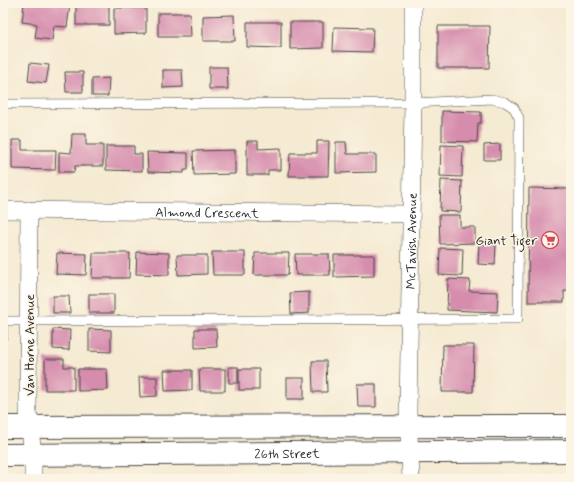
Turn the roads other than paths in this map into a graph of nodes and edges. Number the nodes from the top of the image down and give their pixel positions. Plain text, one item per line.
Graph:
1 (413, 3) edge
2 (413, 103) junction
3 (3, 104) edge
4 (3, 210) edge
5 (29, 210) junction
6 (411, 214) junction
7 (3, 320) edge
8 (29, 320) junction
9 (409, 320) junction
10 (571, 426) edge
11 (3, 427) edge
12 (30, 427) junction
13 (408, 427) junction
14 (571, 451) edge
15 (410, 452) junction
16 (3, 455) edge
17 (33, 455) junction
18 (33, 479) edge
19 (411, 479) edge

1 - 2 street, McTavish Avenue
2 - 3 lane
2 - 6 street, McTavish Avenue
2 - 9 lane
4 - 5 street, Almond Crescent
5 - 6 street, Almond Crescent
5 - 8 street, Van Horne Avenue
6 - 9 street, McTavish Avenue
7 - 8 lane
8 - 9 lane
8 - 12 street, Van Horne Avenue
9 - 13 street, McTavish Avenue
10 - 13 street, 26th Street
11 - 12 street, 26th Street
12 - 13 street, 26th Street
12 - 17 street, Van Horne Avenue
13 - 15 street, McTavish Avenue
14 - 15 street, 26th Street
15 - 17 street, 26th Street
15 - 19 street, McTavish Avenue
16 - 17 street, 26th Street
17 - 18 street, Van Horne Avenue

